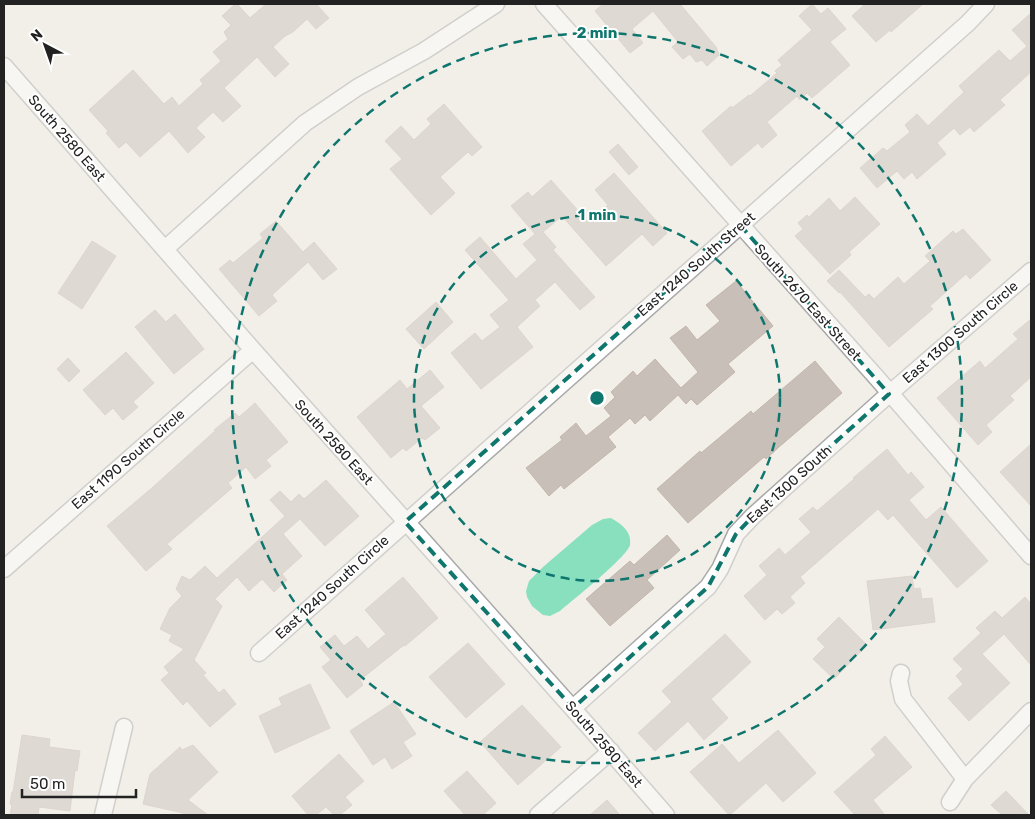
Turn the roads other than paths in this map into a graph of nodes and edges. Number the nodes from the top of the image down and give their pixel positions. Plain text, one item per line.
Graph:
1 (496, 4) edge
2 (544, 4) edge
3 (986, 4) edge
4 (4, 66) edge
5 (740, 225) junction
6 (165, 249) junction
7 (1031, 271) edge
8 (253, 350) junction
9 (889, 394) junction
10 (405, 522) junction
11 (1031, 556) edge
12 (4, 568) edge
13 (259, 653) dead end
14 (901, 673) dead end
15 (572, 708) junction
16 (1031, 711) edge
17 (124, 727) dead end
18 (611, 751) junction
19 (965, 779) junction
20 (950, 802) dead end
21 (103, 815) edge
22 (538, 815) edge
23 (666, 815) edge

1 - 6 street
2 - 5 street, South 2670 East Street
3 - 5 street, East 1240 South Street
4 - 6 street, South 2580 East
5 - 9 street, South 2670 East Street
5 - 10 street, East 1240 South Street
6 - 8 street, South 2580 East
7 - 9 street, East 1300 South Circle
8 - 10 street, South 2580 East
8 - 12 street, East 1190 South Circle
9 - 11 street, South 2670 East Street
9 - 15 street, East 1300 SOuth
10 - 13 street, East 1240 South Circle
10 - 15 street, South 2580 East
14 - 19 street
15 - 18 street, South 2580 East
16 - 19 street
17 - 21 street
18 - 22 street
18 - 23 street, South 2580 East
19 - 20 street

